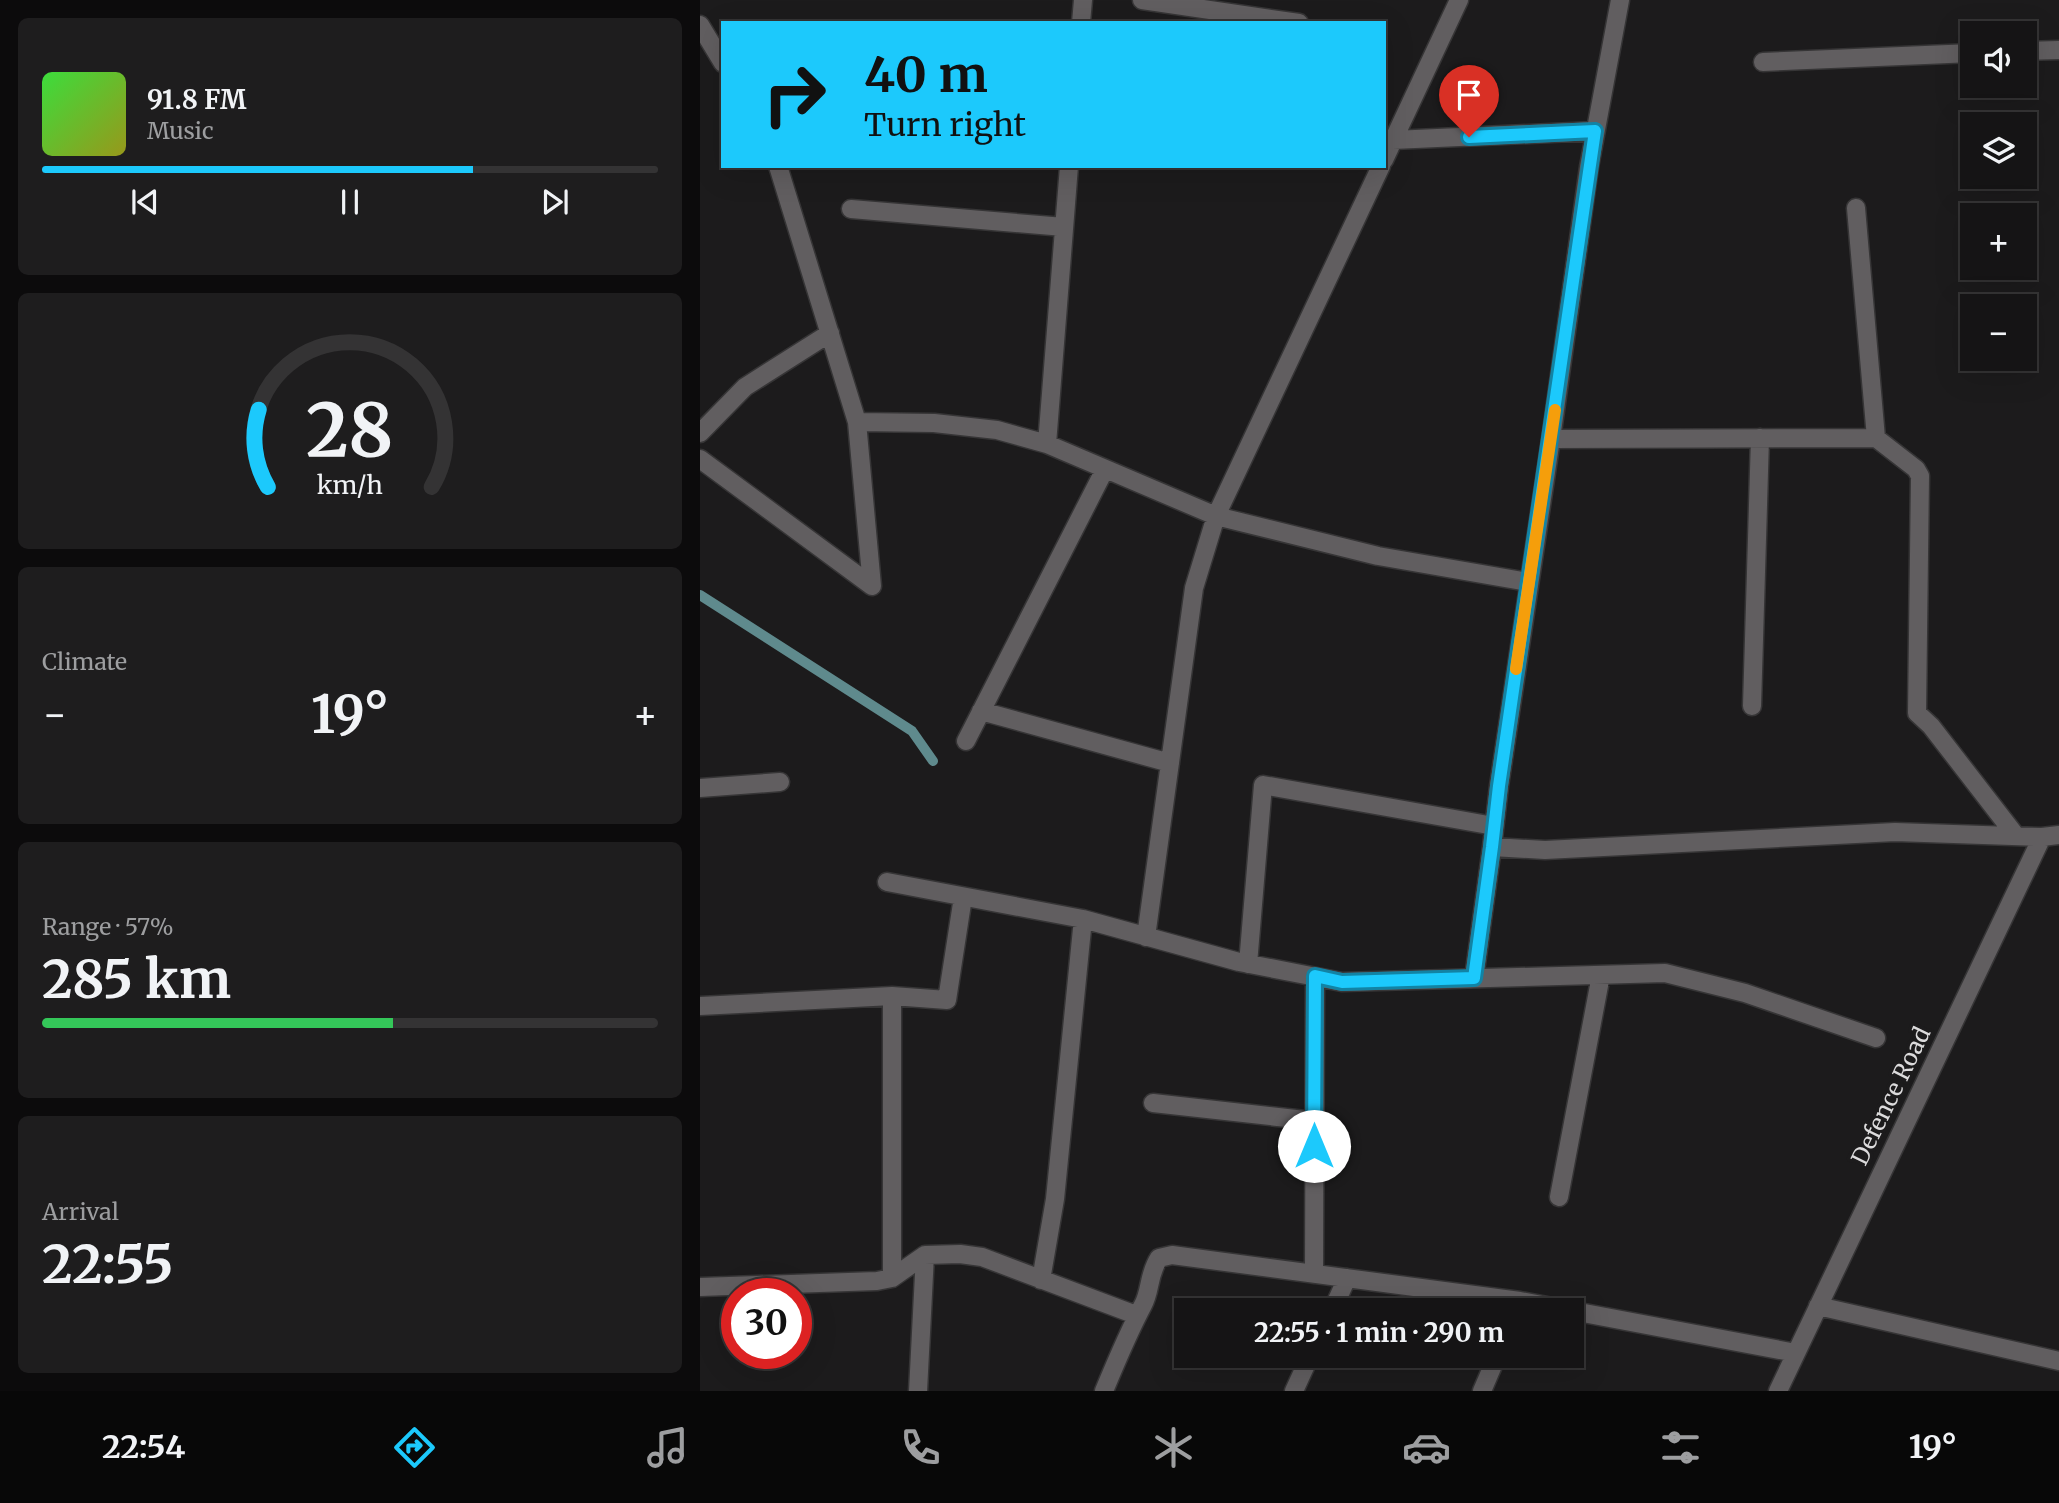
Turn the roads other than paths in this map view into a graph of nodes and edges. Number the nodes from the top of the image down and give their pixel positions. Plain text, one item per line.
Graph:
1 (1083, 0) edge
2 (1142, 0) edge
3 (1459, 0) edge
4 (1619, 0) edge
5 (1081, 21) edge
6 (1286, 21) edge
7 (700, 25) edge
8 (2059, 50) edge
9 (2037, 51) edge
10 (1960, 54) edge
11 (721, 60) edge
12 (1763, 62) dead end
13 (1595, 131) junction
14 (1386, 155) edge
15 (779, 168) edge
16 (1069, 168) edge
17 (1380, 168) edge
18 (1856, 208) dead end
19 (851, 209) dead end
20 (1064, 227) junction
21 (830, 333) junction
22 (858, 422) junction
23 (700, 433) edge
24 (1876, 438) junction
25 (1551, 439) junction
26 (1760, 439) junction
27 (1047, 444) junction
28 (700, 459) edge
29 (1105, 469) junction
30 (1216, 516) junction
31 (1528, 582) junction
32 (1752, 706) dead end
33 (981, 711) junction
34 (966, 741) dead end
35 (1170, 763) junction
36 (780, 782) dead end
37 (700, 788) edge
38 (1494, 826) junction
39 (2016, 836) junction
40 (2051, 836) edge
41 (1492, 847) junction
42 (887, 882) dead end
43 (963, 897) junction
44 (1083, 919) junction
45 (1146, 937) junction
46 (1248, 964) junction
47 (1601, 975) junction
48 (1315, 976) junction
49 (1474, 978) junction
50 (892, 996) junction
51 (700, 1006) edge
52 (1876, 1038) dead end
53 (1153, 1104) dead end
54 (1314, 1121) junction
55 (1559, 1197) dead end
56 (925, 1255) junction
57 (1314, 1273) junction
58 (892, 1278) junction
59 (1347, 1278) junction
60 (1041, 1280) junction
61 (700, 1287) edge
62 (1338, 1298) edge
63 (1469, 1298) edge
64 (1818, 1306) junction
65 (1136, 1315) junction
66 (1584, 1317) edge
67 (1796, 1353) junction
68 (2059, 1361) edge
69 (1305, 1368) edge
70 (1492, 1368) edge
71 (918, 1391) edge
72 (1104, 1391) edge
73 (1294, 1391) edge
74 (1482, 1391) edge
75 (1777, 1391) edge

1 - 5 street
2 - 6 street
3 - 14 street
4 - 13 street
7 - 11 street
8 - 9 street
10 - 12 street
13 - 14 street
13 - 25 street
15 - 21 street
16 - 20 street
17 - 30 street
18 - 24 street
19 - 20 street
20 - 27 street
21 - 22 street
21 - 23 street
22 - 27 street
22 - 28 street
24 - 26 street
24 - 39 street
25 - 26 street
25 - 31 street
26 - 32 street
27 - 29 street
29 - 30 street
29 - 33 street
30 - 31 street
30 - 35 street
31 - 38 street
33 - 34 street
33 - 35 street
35 - 45 street
36 - 37 street
38 - 41 street
38 - 46 street
39 - 40 street
39 - 41 street
40 - 64 street, Defence Road
41 - 49 street
42 - 43 street
43 - 44 street
43 - 50 street
44 - 45 street
44 - 60 street
45 - 46 street
46 - 48 street
47 - 49 street
47 - 52 street
47 - 55 street
48 - 49 street
48 - 54 street
50 - 51 street
50 - 58 street
53 - 54 street
54 - 57 street
56 - 58 street
56 - 60 street
56 - 71 street
57 - 59 street
57 - 65 street
58 - 61 street
59 - 62 street
59 - 63 street
60 - 65 street
64 - 67 street, Defence Road
64 - 68 street
65 - 72 street
66 - 67 street
67 - 75 street, Defence Road
69 - 73 street
70 - 74 street

